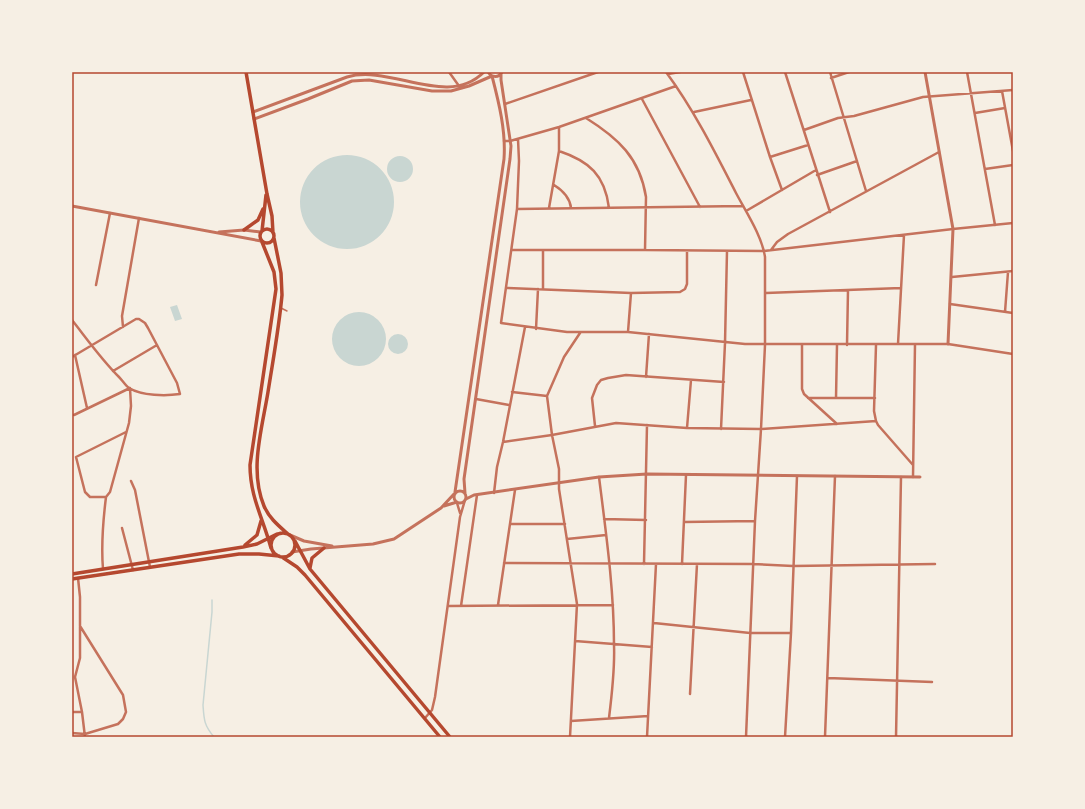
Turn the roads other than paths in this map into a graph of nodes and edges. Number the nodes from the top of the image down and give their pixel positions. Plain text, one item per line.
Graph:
1 (246, 72) edge
2 (449, 72) edge
3 (484, 72) edge
4 (488, 72) edge
5 (598, 72) edge
6 (680, 72) edge
7 (743, 72) edge
8 (785, 72) edge
9 (830, 72) edge
10 (849, 72) edge
11 (924, 72) edge
12 (967, 72) edge
13 (362, 73) edge
14 (502, 73) edge
15 (667, 73) edge
16 (492, 76) junction
17 (831, 78) junction
18 (362, 80) junction
19 (459, 86) junction
20 (676, 86) junction
21 (1002, 90) junction
22 (1013, 90) edge
23 (971, 92) junction
24 (929, 96) junction
25 (642, 98) junction
26 (751, 100) junction
27 (505, 104) junction
28 (1005, 108) junction
29 (253, 112) junction
30 (694, 112) junction
31 (975, 113) junction
32 (586, 117) junction
33 (844, 117) junction
34 (254, 118) junction
35 (559, 127) junction
36 (804, 130) junction
37 (518, 139) junction
38 (510, 140) junction
39 (504, 141) junction
40 (808, 145) junction
41 (559, 151) junction
42 (1013, 151) edge
43 (939, 152) junction
44 (770, 157) junction
45 (857, 161) junction
46 (1013, 165) edge
47 (985, 169) junction
48 (816, 170) junction
49 (817, 174) junction
50 (554, 185) junction
51 (782, 190) junction
52 (866, 191) junction
53 (267, 194) junction
54 (72, 206) edge
55 (264, 206) junction
56 (743, 206) junction
57 (700, 207) junction
58 (549, 208) junction
59 (571, 208) junction
60 (609, 208) junction
61 (646, 208) junction
62 (517, 209) junction
63 (746, 211) junction
64 (110, 212) junction
65 (830, 212) junction
66 (139, 218) junction
67 (1013, 224) edge
68 (995, 225) junction
69 (953, 229) junction
70 (244, 230) junction
71 (261, 231) junction
72 (215, 232) junction
73 (273, 233) junction
74 (904, 235) junction
75 (274, 238) junction
76 (262, 242) junction
77 (512, 250) junction
78 (543, 250) junction
79 (645, 250) junction
80 (687, 251) junction
81 (727, 251) junction
82 (764, 251) junction
83 (770, 251) junction
84 (1013, 271) edge
85 (1008, 272) junction
86 (952, 277) junction
87 (96, 284) dead end
88 (507, 288) junction
89 (901, 288) junction
90 (538, 289) junction
91 (543, 289) junction
92 (848, 290) junction
93 (631, 293) junction
94 (766, 293) junction
95 (950, 304) junction
96 (281, 308) junction
97 (287, 311) dead end
98 (1005, 312) junction
99 (1013, 313) edge
100 (72, 320) edge
101 (123, 327) junction
102 (525, 327) junction
103 (536, 329) junction
104 (628, 332) junction
105 (580, 333) junction
106 (649, 334) junction
107 (725, 343) junction
108 (157, 344) junction
109 (898, 344) junction
110 (915, 344) junction
111 (948, 344) junction
112 (91, 345) junction
113 (765, 345) junction
114 (802, 345) junction
115 (837, 345) junction
116 (847, 345) junction
117 (876, 345) junction
118 (1013, 354) edge
119 (74, 356) edge
120 (113, 371) junction
121 (646, 377) junction
122 (691, 380) junction
123 (724, 382) junction
124 (130, 388) junction
125 (512, 392) junction
126 (547, 396) junction
127 (808, 398) junction
128 (836, 398) junction
129 (875, 398) junction
130 (476, 399) junction
131 (509, 405) junction
132 (87, 408) junction
133 (74, 415) dead end
134 (876, 421) junction
135 (838, 424) junction
136 (648, 425) junction
137 (595, 426) junction
138 (687, 428) junction
139 (721, 429) junction
140 (761, 429) junction
141 (126, 432) junction
142 (552, 435) junction
143 (503, 442) junction
144 (913, 465) junction
145 (647, 474) junction
146 (686, 475) junction
147 (758, 476) junction
148 (797, 476) junction
149 (835, 476) junction
150 (600, 477) junction
151 (900, 477) junction
152 (912, 477) junction
153 (920, 477) dead end
154 (131, 481) dead end
155 (559, 484) junction
156 (515, 490) junction
157 (455, 493) junction
158 (465, 493) junction
159 (494, 493) junction
160 (476, 495) junction
161 (106, 497) junction
162 (465, 500) junction
163 (457, 502) junction
164 (441, 508) junction
165 (460, 517) junction
166 (604, 519) junction
167 (262, 520) junction
168 (646, 520) junction
169 (755, 521) junction
170 (684, 522) junction
171 (510, 524) junction
172 (565, 524) junction
173 (122, 528) dead end
174 (277, 534) junction
175 (289, 534) junction
176 (606, 535) junction
177 (268, 538) junction
178 (567, 539) junction
179 (295, 541) junction
180 (338, 546) junction
181 (243, 547) junction
182 (271, 548) junction
183 (324, 548) junction
184 (300, 550) junction
185 (292, 552) junction
186 (280, 556) junction
187 (149, 562) junction
188 (504, 563) junction
189 (570, 564) junction
190 (610, 564) junction
191 (644, 564) junction
192 (656, 564) junction
193 (682, 564) junction
194 (697, 564) junction
195 (753, 564) junction
196 (935, 564) dead end
197 (132, 565) junction
198 (899, 565) junction
199 (794, 566) junction
200 (832, 566) junction
201 (150, 567) junction
202 (103, 569) junction
203 (310, 569) junction
204 (133, 570) junction
205 (72, 574) edge
206 (78, 578) junction
207 (72, 579) edge
208 (577, 604) junction
209 (498, 605) junction
210 (613, 605) junction
211 (448, 606) junction
212 (461, 606) junction
213 (654, 623) junction
214 (80, 626) junction
215 (693, 627) junction
216 (750, 632) junction
217 (791, 633) junction
218 (575, 641) junction
219 (614, 645) junction
220 (652, 647) junction
221 (828, 678) junction
222 (897, 681) junction
223 (932, 682) dead end
224 (690, 694) dead end
225 (72, 712) edge
226 (82, 712) junction
227 (429, 713) junction
228 (648, 716) junction
229 (424, 718) junction
230 (609, 718) junction
231 (571, 721) junction
232 (72, 734) edge
233 (85, 736) edge
234 (440, 737) edge
235 (450, 737) edge
236 (570, 737) edge
237 (648, 737) edge
238 (746, 737) edge
239 (785, 737) edge
240 (825, 737) edge
241 (896, 737) edge

1 - 29 main road
2 - 19 street
3 - 19 street
4 - 16 street
5 - 27 street
6 - 15 street
7 - 26 street
8 - 36 street
9 - 17 street
10 - 17 street
11 - 24 street
12 - 23 street
13 - 18 street
13 - 19 street
13 - 29 street
14 - 16 street
14 - 27 street
15 - 20 street
16 - 18 street
16 - 39 street
17 - 33 street
18 - 34 street
20 - 25 street
20 - 30 street
21 - 22 street
21 - 23 street
21 - 28 street
23 - 24 street
23 - 31 street
24 - 33 street
24 - 43 street
25 - 32 street
25 - 57 street
26 - 30 street
26 - 44 street
27 - 38 street
28 - 31 street
28 - 42 street
29 - 34 main road
30 - 56 street
31 - 47 street
32 - 35 street
32 - 61 street
33 - 36 street
33 - 45 street
34 - 53 main road
35 - 37 street
35 - 41 street
36 - 40 street
37 - 38 street
37 - 62 street
38 - 39 street
38 - 130 street
39 - 157 street
40 - 44 street
40 - 48 street
41 - 50 street
41 - 60 street
43 - 52 street
43 - 69 street
44 - 51 street
45 - 49 street
45 - 52 street
46 - 47 street
47 - 68 street
48 - 49 street
48 - 51 street
49 - 65 street
50 - 58 street
50 - 59 street
51 - 63 street
52 - 65 street
53 - 55 main road
53 - 73 main road
54 - 64 street
55 - 70 main road
55 - 71 main road
56 - 57 street
56 - 63 street
57 - 61 street
58 - 59 street
58 - 62 street
59 - 60 street
60 - 61 street
61 - 79 street
62 - 77 street
63 - 82 street
64 - 66 street
64 - 87 street
65 - 83 street
66 - 72 street
66 - 101 street
67 - 68 street
68 - 69 street
69 - 74 street
69 - 86 street
70 - 71 street
70 - 72 street
71 - 73 main road
71 - 76 main road
72 - 76 street
73 - 75 main road
74 - 83 street
74 - 89 street
75 - 76 main road
75 - 96 main road
76 - 167 main road
77 - 78 street
77 - 88 street
78 - 79 street
78 - 91 street
79 - 80 street
80 - 81 street
80 - 93 street
81 - 82 street
81 - 107 street
82 - 83 street
82 - 94 street
84 - 85 street
85 - 86 street
85 - 98 street
86 - 95 street
88 - 90 street
88 - 102 street
89 - 92 street
89 - 109 street
90 - 91 street
90 - 103 street
91 - 93 street
92 - 94 street
92 - 116 street
93 - 104 street
94 - 113 street
95 - 98 street
95 - 111 street
96 - 97 street
96 - 175 main road
98 - 99 street
100 - 112 street
101 - 108 street
101 - 112 street
102 - 103 street
102 - 125 street
103 - 105 street
104 - 105 street
104 - 106 street
105 - 126 street
106 - 107 street
106 - 121 street
107 - 113 street
107 - 123 street
108 - 120 street
108 - 124 street
109 - 110 street
109 - 117 street
110 - 111 street
110 - 144 street
111 - 118 street
112 - 119 street
112 - 120 street
113 - 114 street
113 - 140 street
114 - 115 street
114 - 127 street
115 - 116 street
115 - 128 street
116 - 117 street
117 - 129 street
119 - 132 street
120 - 124 street
121 - 122 street
121 - 137 street
122 - 123 street
122 - 138 street
123 - 139 street
124 - 132 street
124 - 141 street
125 - 126 street
125 - 131 street
126 - 142 street
127 - 128 street
127 - 135 street
128 - 129 street
129 - 134 street
130 - 131 street
130 - 158 street
131 - 143 street
132 - 133 street
134 - 135 street
134 - 144 street
135 - 140 street
136 - 137 street
136 - 138 street
136 - 145 street
137 - 142 street
138 - 139 street
139 - 140 street
140 - 147 street
141 - 161 street
141 - 161 street
142 - 143 street
142 - 155 street
143 - 159 street
144 - 152 street
145 - 146 street
145 - 150 street
145 - 168 street
146 - 147 street
146 - 170 street
147 - 148 street
147 - 169 street
148 - 149 street
148 - 199 street
149 - 151 street
149 - 200 street
150 - 155 street
150 - 166 street
151 - 152 street
151 - 198 street
152 - 153 street
154 - 187 street
155 - 156 street
155 - 172 street
156 - 159 street
156 - 171 street
157 - 158 street
157 - 163 street
157 - 164 street
158 - 160 street
158 - 162 street
159 - 160 street
160 - 162 street
160 - 212 street
161 - 202 street
162 - 163 street
162 - 165 street
163 - 164 street
163 - 165 street
164 - 180 street
165 - 211 street
166 - 168 street
166 - 176 street
167 - 177 main road
167 - 181 main road
168 - 191 street
169 - 170 street
169 - 195 street
170 - 193 street
171 - 172 street
171 - 188 street
172 - 178 street
173 - 197 street
174 - 175 main road
174 - 177 main road
174 - 182 main road
175 - 179 main road
175 - 180 street
176 - 178 street
176 - 190 street
177 - 181 main road
177 - 182 main road
178 - 189 street
179 - 184 main road
179 - 185 main road
180 - 183 street
181 - 187 main road
182 - 186 main road
183 - 184 street
183 - 203 main road
184 - 185 street
184 - 203 main road
185 - 186 main road
186 - 201 main road
186 - 229 main road
187 - 197 main road
187 - 201 street
188 - 189 street
188 - 209 street
189 - 190 street
189 - 208 street
190 - 191 street
190 - 210 street
191 - 192 street
192 - 193 street
192 - 213 street
193 - 194 street
194 - 195 street
194 - 215 street
195 - 199 street
195 - 216 street
196 - 198 street
197 - 202 main road
197 - 204 street
198 - 200 street
198 - 222 street
199 - 200 street
199 - 217 street
200 - 221 street
201 - 204 main road
202 - 205 main road
203 - 227 main road
204 - 206 main road
206 - 207 main road
206 - 214 street
208 - 209 street
208 - 210 street
208 - 218 street
209 - 212 street
210 - 219 street
211 - 212 street
211 - 227 street
213 - 215 street
213 - 220 street
214 - 226 street
214 - 233 street
215 - 216 street
215 - 224 street
216 - 217 street
216 - 238 street
217 - 239 street
218 - 219 street
218 - 231 street
219 - 220 street
219 - 230 street
220 - 228 street
221 - 222 street
221 - 240 street
222 - 223 street
222 - 241 street
225 - 226 street
226 - 233 street
227 - 229 street
227 - 235 main road
228 - 230 street
228 - 237 street
229 - 234 main road
230 - 231 street
231 - 236 street
232 - 233 street

